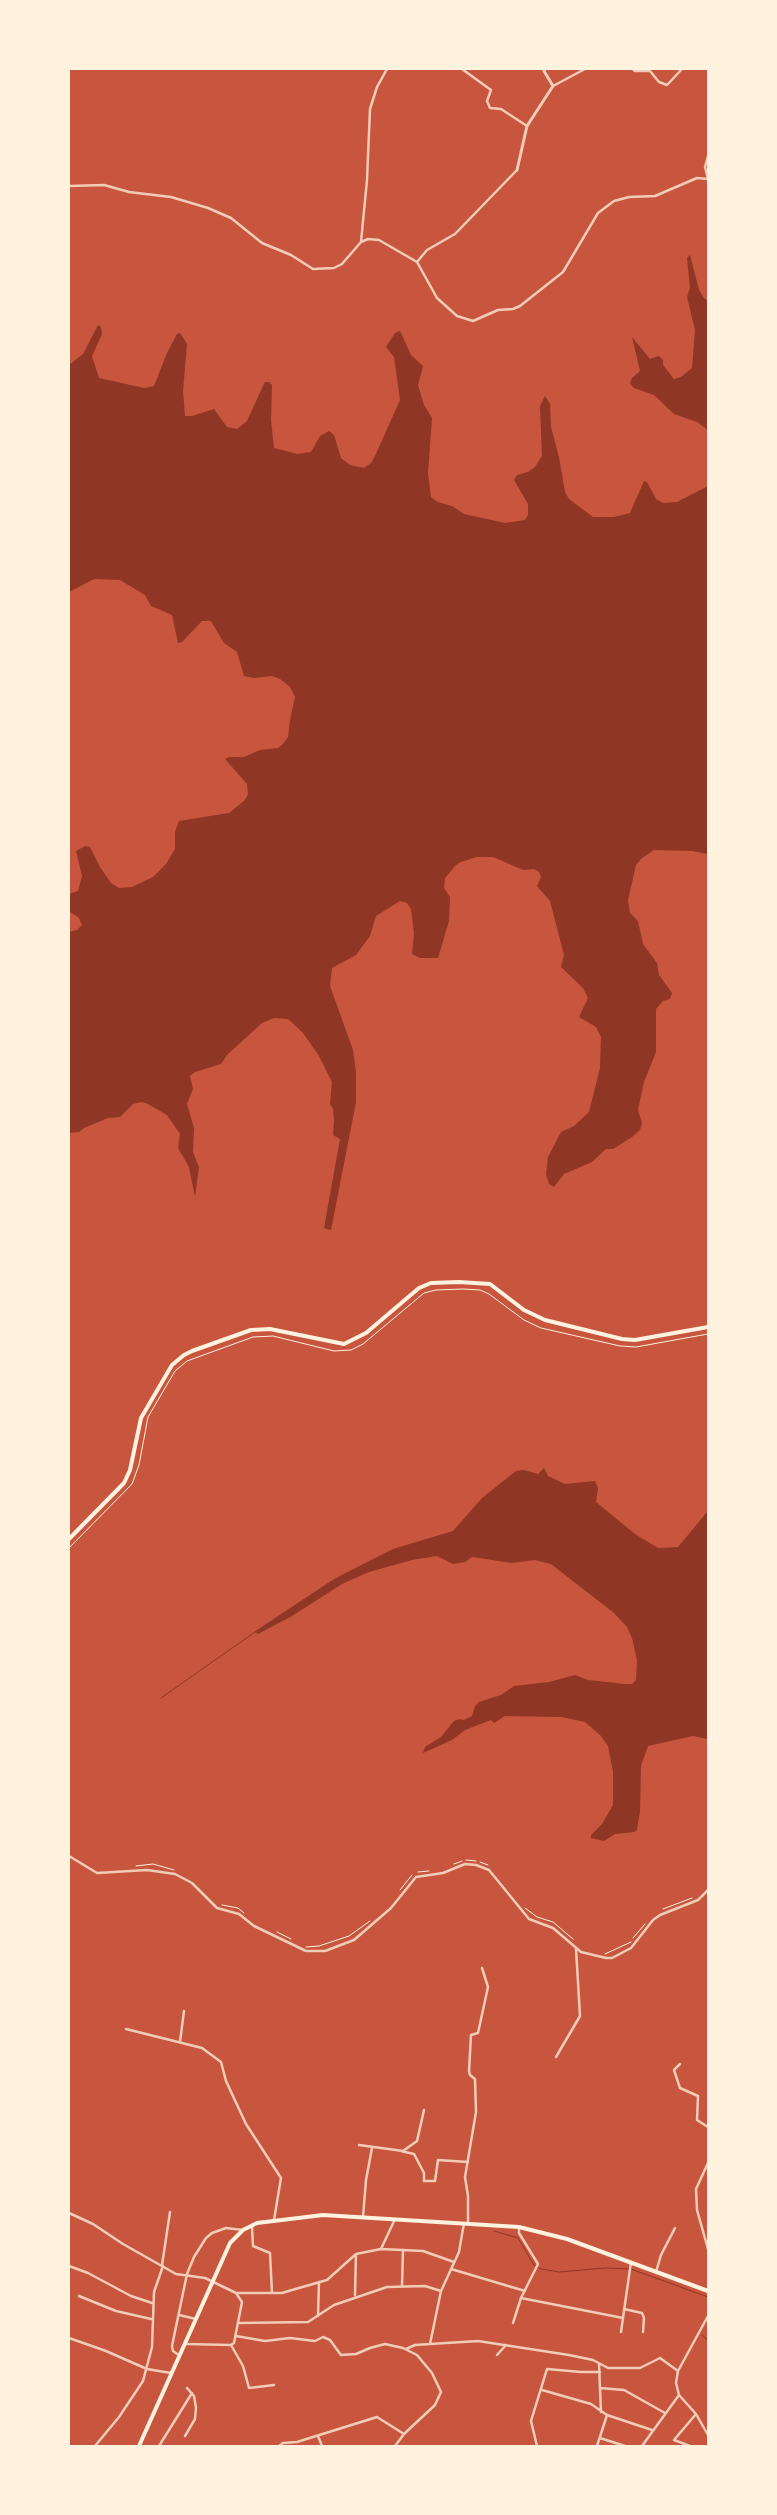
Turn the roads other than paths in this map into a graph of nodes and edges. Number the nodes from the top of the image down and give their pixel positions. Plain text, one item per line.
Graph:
1 (387, 69) edge
2 (462, 69) edge
3 (545, 69) edge
4 (585, 69) edge
5 (633, 69) edge
6 (682, 69) edge
7 (553, 86) junction
8 (527, 126) junction
9 (708, 156) edge
10 (518, 170) joint
11 (708, 179) edge
12 (69, 186) edge
13 (361, 242) junction
14 (417, 262) junction
15 (708, 1327) edge
16 (69, 1539) edge
17 (69, 1856) edge
18 (708, 1890) edge
19 (576, 1949) junction
20 (482, 1968) dead end
21 (184, 2011) dead end
22 (126, 2029) dead end
23 (180, 2042) junction
24 (556, 2057) dead end
25 (680, 2064) dead end
26 (424, 2110) dead end
27 (708, 2127) edge
28 (359, 2145) dead end
29 (372, 2148) junction
30 (401, 2151) junction
31 (468, 2162) junction
32 (708, 2163) edge
33 (170, 2212) dead end
34 (69, 2213) edge
35 (363, 2217) junction
36 (395, 2219) junction
37 (274, 2220) junction
38 (466, 2224) junction
39 (252, 2225) junction
40 (519, 2228) junction
41 (675, 2228) dead end
42 (243, 2230) junction
43 (708, 2249) edge
44 (381, 2250) junction
45 (403, 2250) junction
46 (356, 2254) junction
47 (454, 2262) junction
48 (69, 2266) edge
49 (162, 2266) junction
50 (629, 2267) junction
51 (451, 2268) junction
52 (656, 2272) junction
53 (186, 2274) junction
54 (213, 2280) junction
55 (319, 2282) junction
56 (402, 2286) junction
57 (441, 2291) junction
58 (525, 2291) junction
59 (708, 2291) edge
60 (236, 2293) junction
61 (272, 2293) junction
62 (79, 2296) dead end
63 (355, 2296) junction
64 (520, 2298) junction
65 (152, 2303) junction
66 (624, 2309) junction
67 (179, 2315) junction
68 (318, 2316) junction
69 (708, 2316) edge
70 (196, 2318) junction
71 (623, 2318) junction
72 (151, 2319) junction
73 (239, 2323) junction
74 (513, 2324) dead end
75 (620, 2332) dead end
76 (643, 2332) dead end
77 (236, 2336) junction
78 (69, 2338) edge
79 (186, 2344) junction
80 (430, 2344) junction
81 (231, 2345) junction
82 (506, 2345) junction
83 (406, 2349) junction
84 (497, 2355) dead end
85 (180, 2356) junction
86 (599, 2364) junction
87 (147, 2369) junction
88 (678, 2370) junction
89 (600, 2372) junction
90 (173, 2373) junction
91 (274, 2385) dead end
92 (187, 2388) dead end
93 (600, 2388) junction
94 (542, 2390) junction
95 (192, 2393) junction
96 (679, 2395) junction
97 (601, 2412) junction
98 (665, 2413) junction
99 (696, 2414) junction
100 (607, 2415) junction
101 (652, 2430) junction
102 (404, 2434) junction
103 (708, 2435) edge
104 (185, 2436) dead end
105 (318, 2436) junction
106 (600, 2438) junction
107 (95, 2446) edge
108 (139, 2446) edge
109 (158, 2446) edge
110 (279, 2446) edge
111 (322, 2446) edge
112 (395, 2446) edge
113 (537, 2446) edge
114 (597, 2446) edge
115 (625, 2446) edge
116 (642, 2446) edge
117 (690, 2446) edge

1 - 13 street
2 - 8 street
3 - 7 street
4 - 7 street
5 - 6 street
7 - 8 street
8 - 10 street
9 - 11 street
10 - 14 street
11 - 14 street
12 - 13 street
13 - 14 street
15 - 16 main road
17 - 19 street
18 - 19 street
19 - 24 street
20 - 31 street
21 - 23 street
22 - 23 street
23 - 37 street
25 - 27 street
26 - 30 street
28 - 29 street
29 - 30 street
29 - 35 street
30 - 31 street
31 - 38 street
32 - 43 street
33 - 49 street
34 - 49 street
35 - 36 main road
35 - 37 main road
36 - 38 main road
36 - 44 street
37 - 39 main road
38 - 40 main road
38 - 47 street
39 - 42 main road
39 - 61 street
40 - 50 main road
40 - 58 street
41 - 52 street
42 - 53 street
42 - 54 main road
44 - 45 street
44 - 46 street
45 - 47 street
45 - 56 street
46 - 55 street
46 - 63 street
47 - 51 street
48 - 65 street
49 - 53 street
49 - 65 street
50 - 52 main road
50 - 66 street
51 - 57 street
51 - 58 street
52 - 59 main road
53 - 54 street
53 - 67 street
54 - 60 street
54 - 70 main road
55 - 61 street
55 - 68 street
56 - 57 street
56 - 63 street
57 - 80 street
58 - 64 street
60 - 61 street
60 - 73 street
62 - 72 street
63 - 68 street
64 - 71 street
64 - 74 street
65 - 72 street
66 - 71 street
66 - 76 street
67 - 70 street
67 - 85 street
68 - 73 street
69 - 88 street
70 - 79 main road
71 - 75 street
72 - 87 street
73 - 77 street
77 - 81 street
77 - 83 street
78 - 87 street
79 - 81 street
79 - 85 main road
80 - 82 street
80 - 83 street
81 - 91 street
82 - 84 street
82 - 86 street
83 - 102 street
85 - 90 main road
86 - 88 street
86 - 89 street
87 - 90 street
87 - 107 street
88 - 96 street
89 - 93 street
89 - 94 street
90 - 108 main road
92 - 95 street
93 - 97 street
93 - 98 street
94 - 97 street
94 - 113 street
95 - 104 street
95 - 109 street
96 - 98 street
96 - 99 street
97 - 100 street
98 - 101 street
99 - 103 street
99 - 117 street
100 - 101 street
100 - 106 street
101 - 116 street
102 - 105 street
102 - 112 street
105 - 110 street
105 - 111 street
106 - 114 street
106 - 115 street

